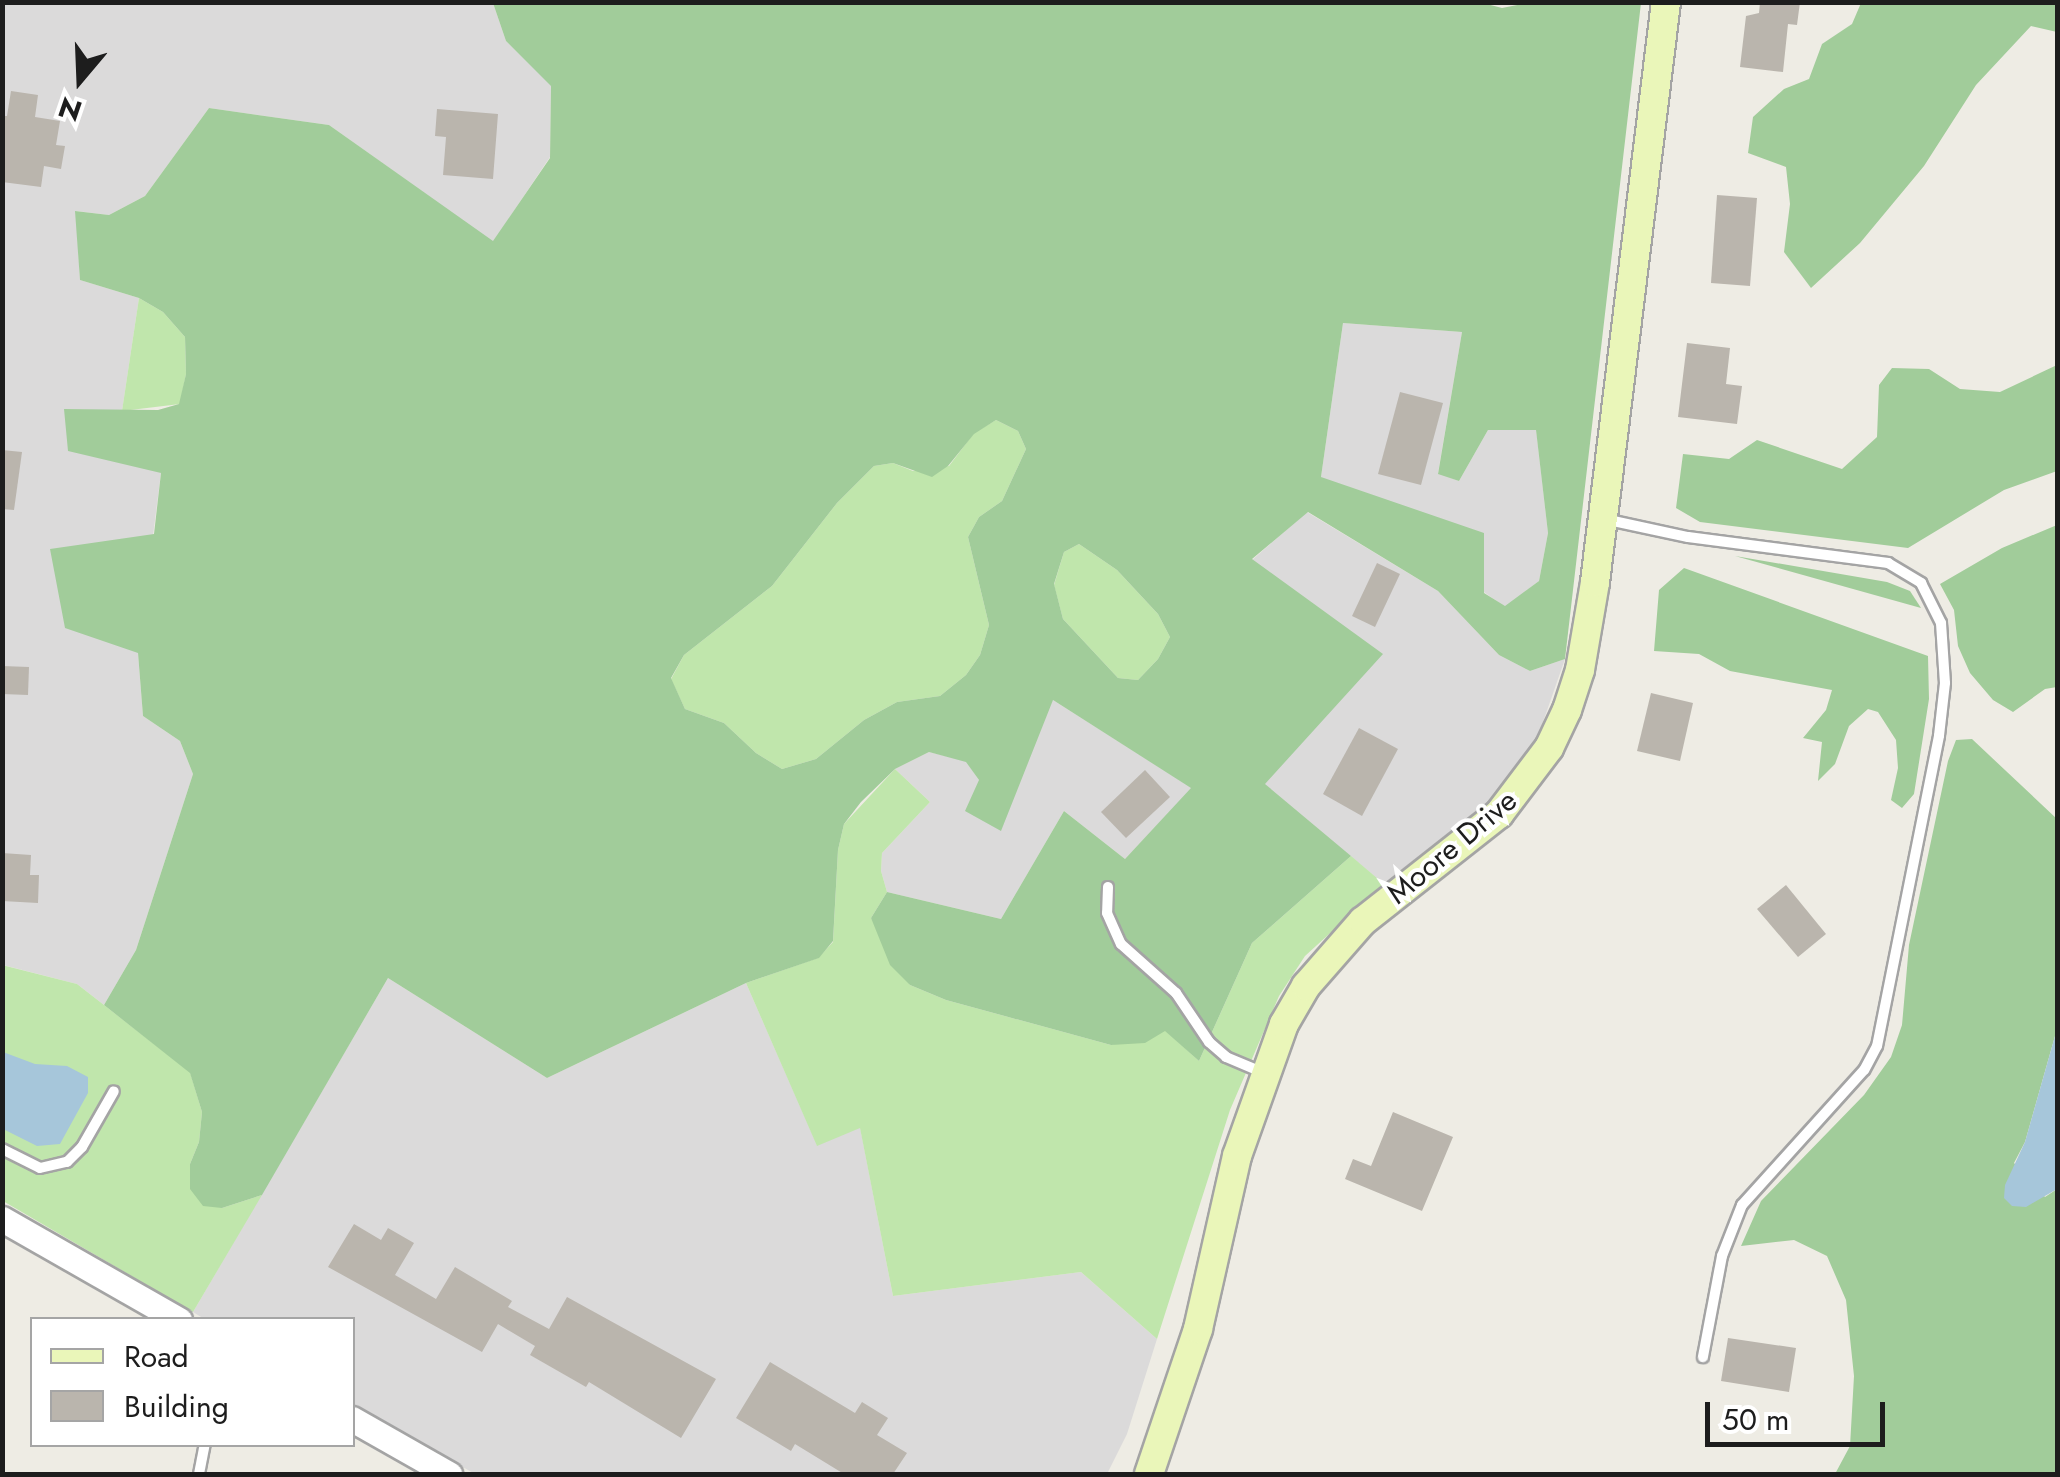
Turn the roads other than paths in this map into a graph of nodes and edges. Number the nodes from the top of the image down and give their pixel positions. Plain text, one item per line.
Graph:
1 (1666, 2) edge
2 (1603, 519) junction
3 (1108, 887) dead end
4 (1265, 1073) junction
5 (114, 1092) dead end
6 (2, 1149) edge
7 (15, 1156) junction
8 (8, 1169) dead end
9 (2, 1218) edge
10 (173, 1317) edge
11 (1703, 1356) dead end
12 (355, 1421) edge
13 (204, 1447) edge
14 (199, 1474) edge
15 (449, 1474) edge
16 (1149, 1474) edge

1 - 2 main road, Moore Drive
2 - 4 main road, Moore Drive
2 - 11 lane
3 - 4 lane
4 - 16 main road, Moore Drive
5 - 7 lane
6 - 7 lane
7 - 8 lane
9 - 10 street
12 - 15 street
13 - 14 lane

